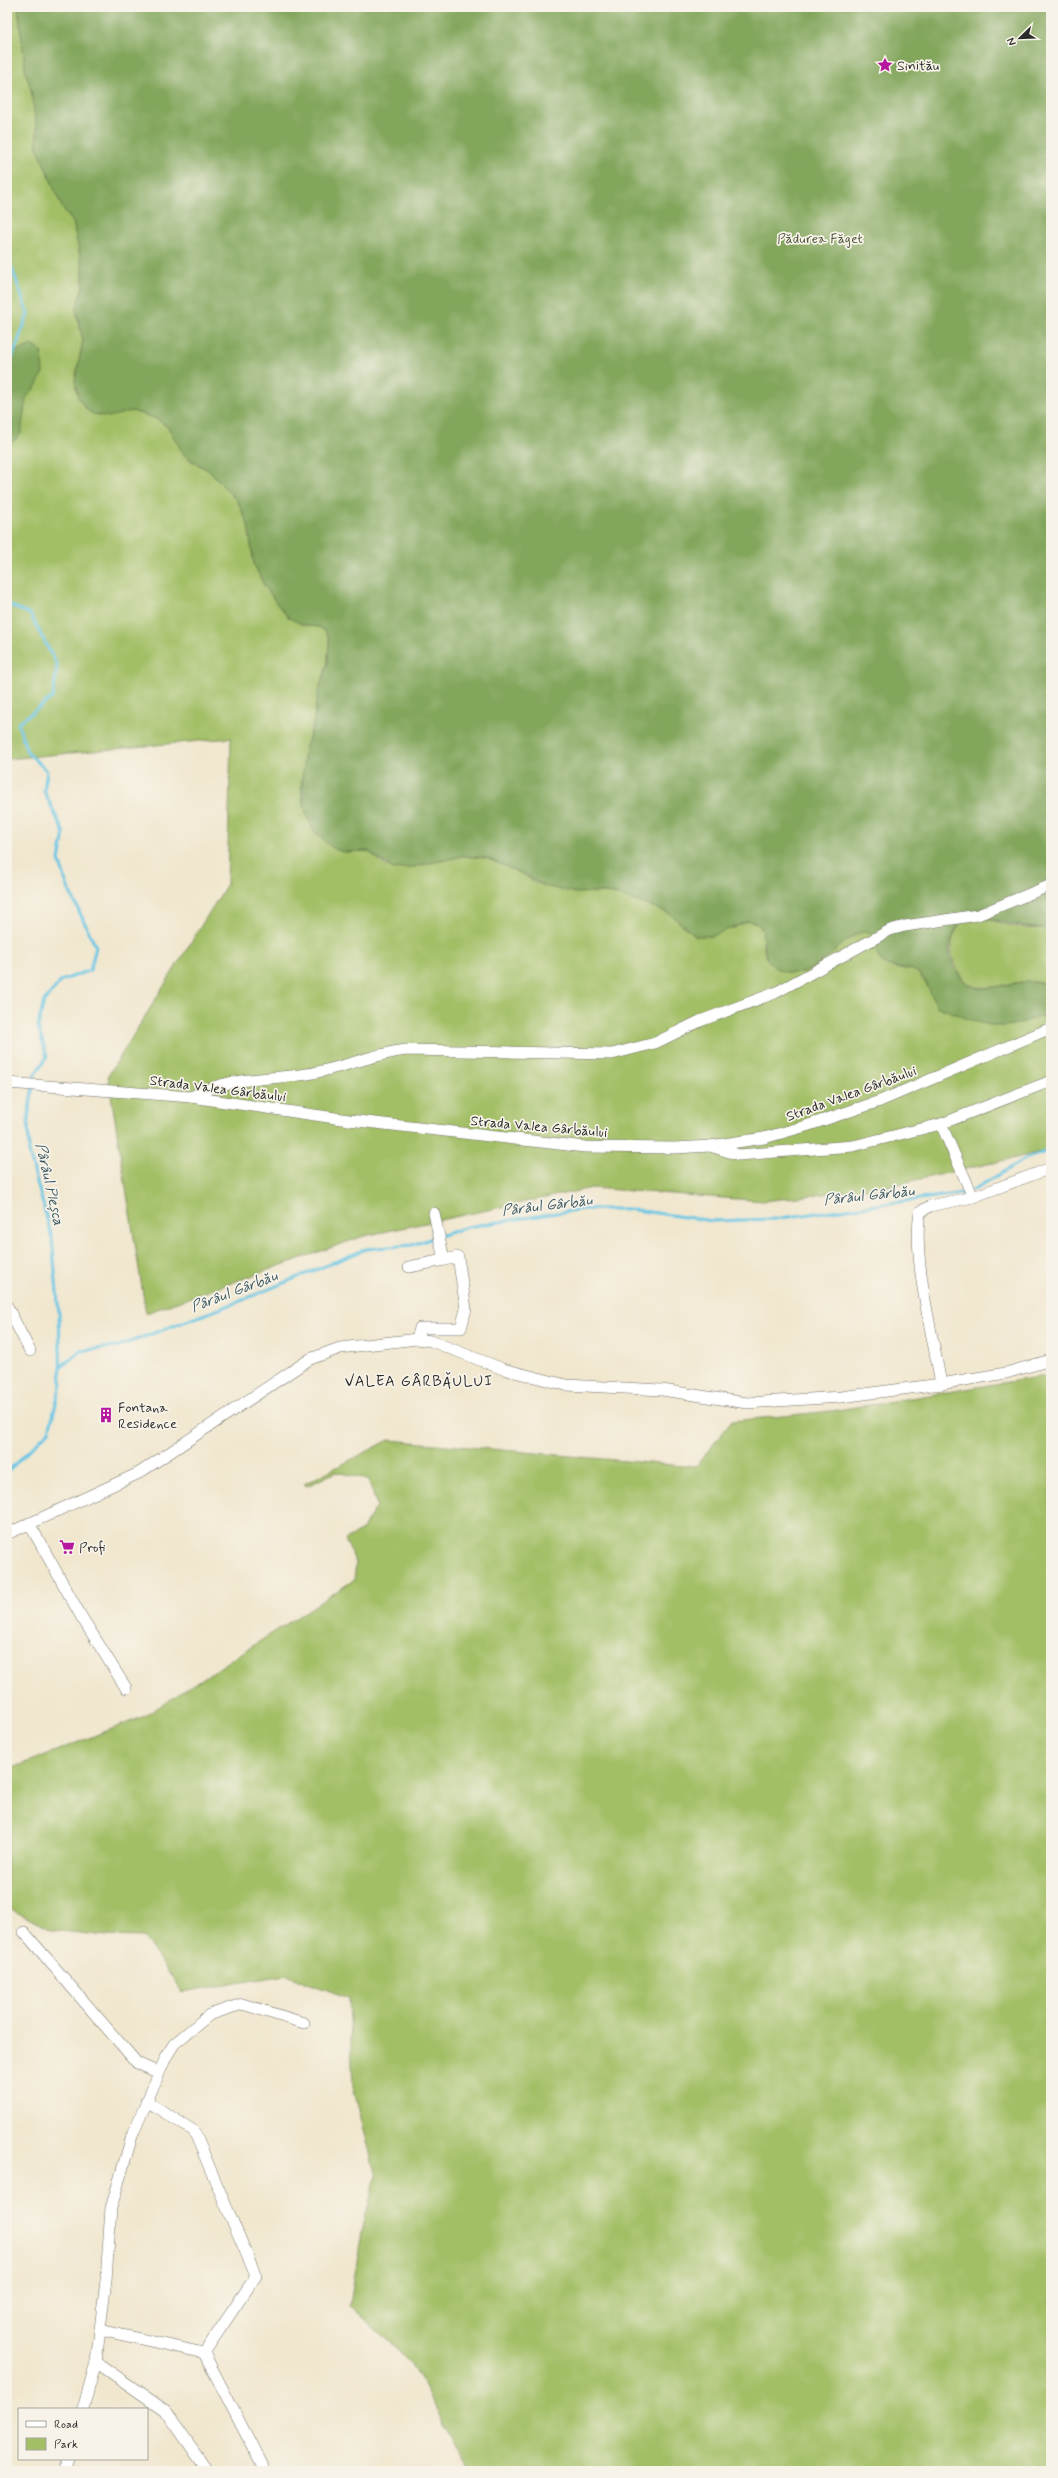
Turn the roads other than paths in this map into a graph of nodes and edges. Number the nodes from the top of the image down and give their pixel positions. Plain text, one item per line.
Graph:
1 (1051, 885) edge
2 (1051, 1028) edge
3 (1051, 1081) edge
4 (9, 1083) edge
5 (191, 1097) junction
6 (941, 1124) junction
7 (710, 1146) junction
8 (1051, 1168) edge
9 (973, 1197) junction
10 (434, 1213) dead end
11 (444, 1260) junction
12 (408, 1267) dead end
13 (7, 1306) edge
14 (417, 1339) junction
15 (30, 1351) dead end
16 (1051, 1360) edge
17 (942, 1384) junction
18 (29, 1523) junction
19 (7, 1534) edge
20 (126, 1688) dead end
21 (24, 1932) dead end
22 (304, 2023) dead end
23 (159, 2073) junction
24 (146, 2101) junction
25 (100, 2330) junction
26 (204, 2353) junction
27 (96, 2362) junction
28 (83, 2408) edge
29 (68, 2460) edge
30 (64, 2471) edge
31 (208, 2471) edge
32 (265, 2471) edge

1 - 5 street
2 - 7 street, Strada Valea Gârbăului
3 - 6 street
4 - 5 street, Strada Valea Gârbăului
5 - 7 street, Strada Valea Gârbăului
6 - 7 street
6 - 9 street
8 - 9 street
9 - 17 street
10 - 11 street
11 - 12 street
11 - 14 street
13 - 15 street
14 - 17 street
14 - 18 street
16 - 17 street
18 - 19 street
18 - 20 street
21 - 23 street
22 - 23 street
23 - 24 street
24 - 25 street
24 - 26 street
25 - 26 street
25 - 27 street
26 - 32 street
27 - 28 street
27 - 31 street
29 - 30 street

